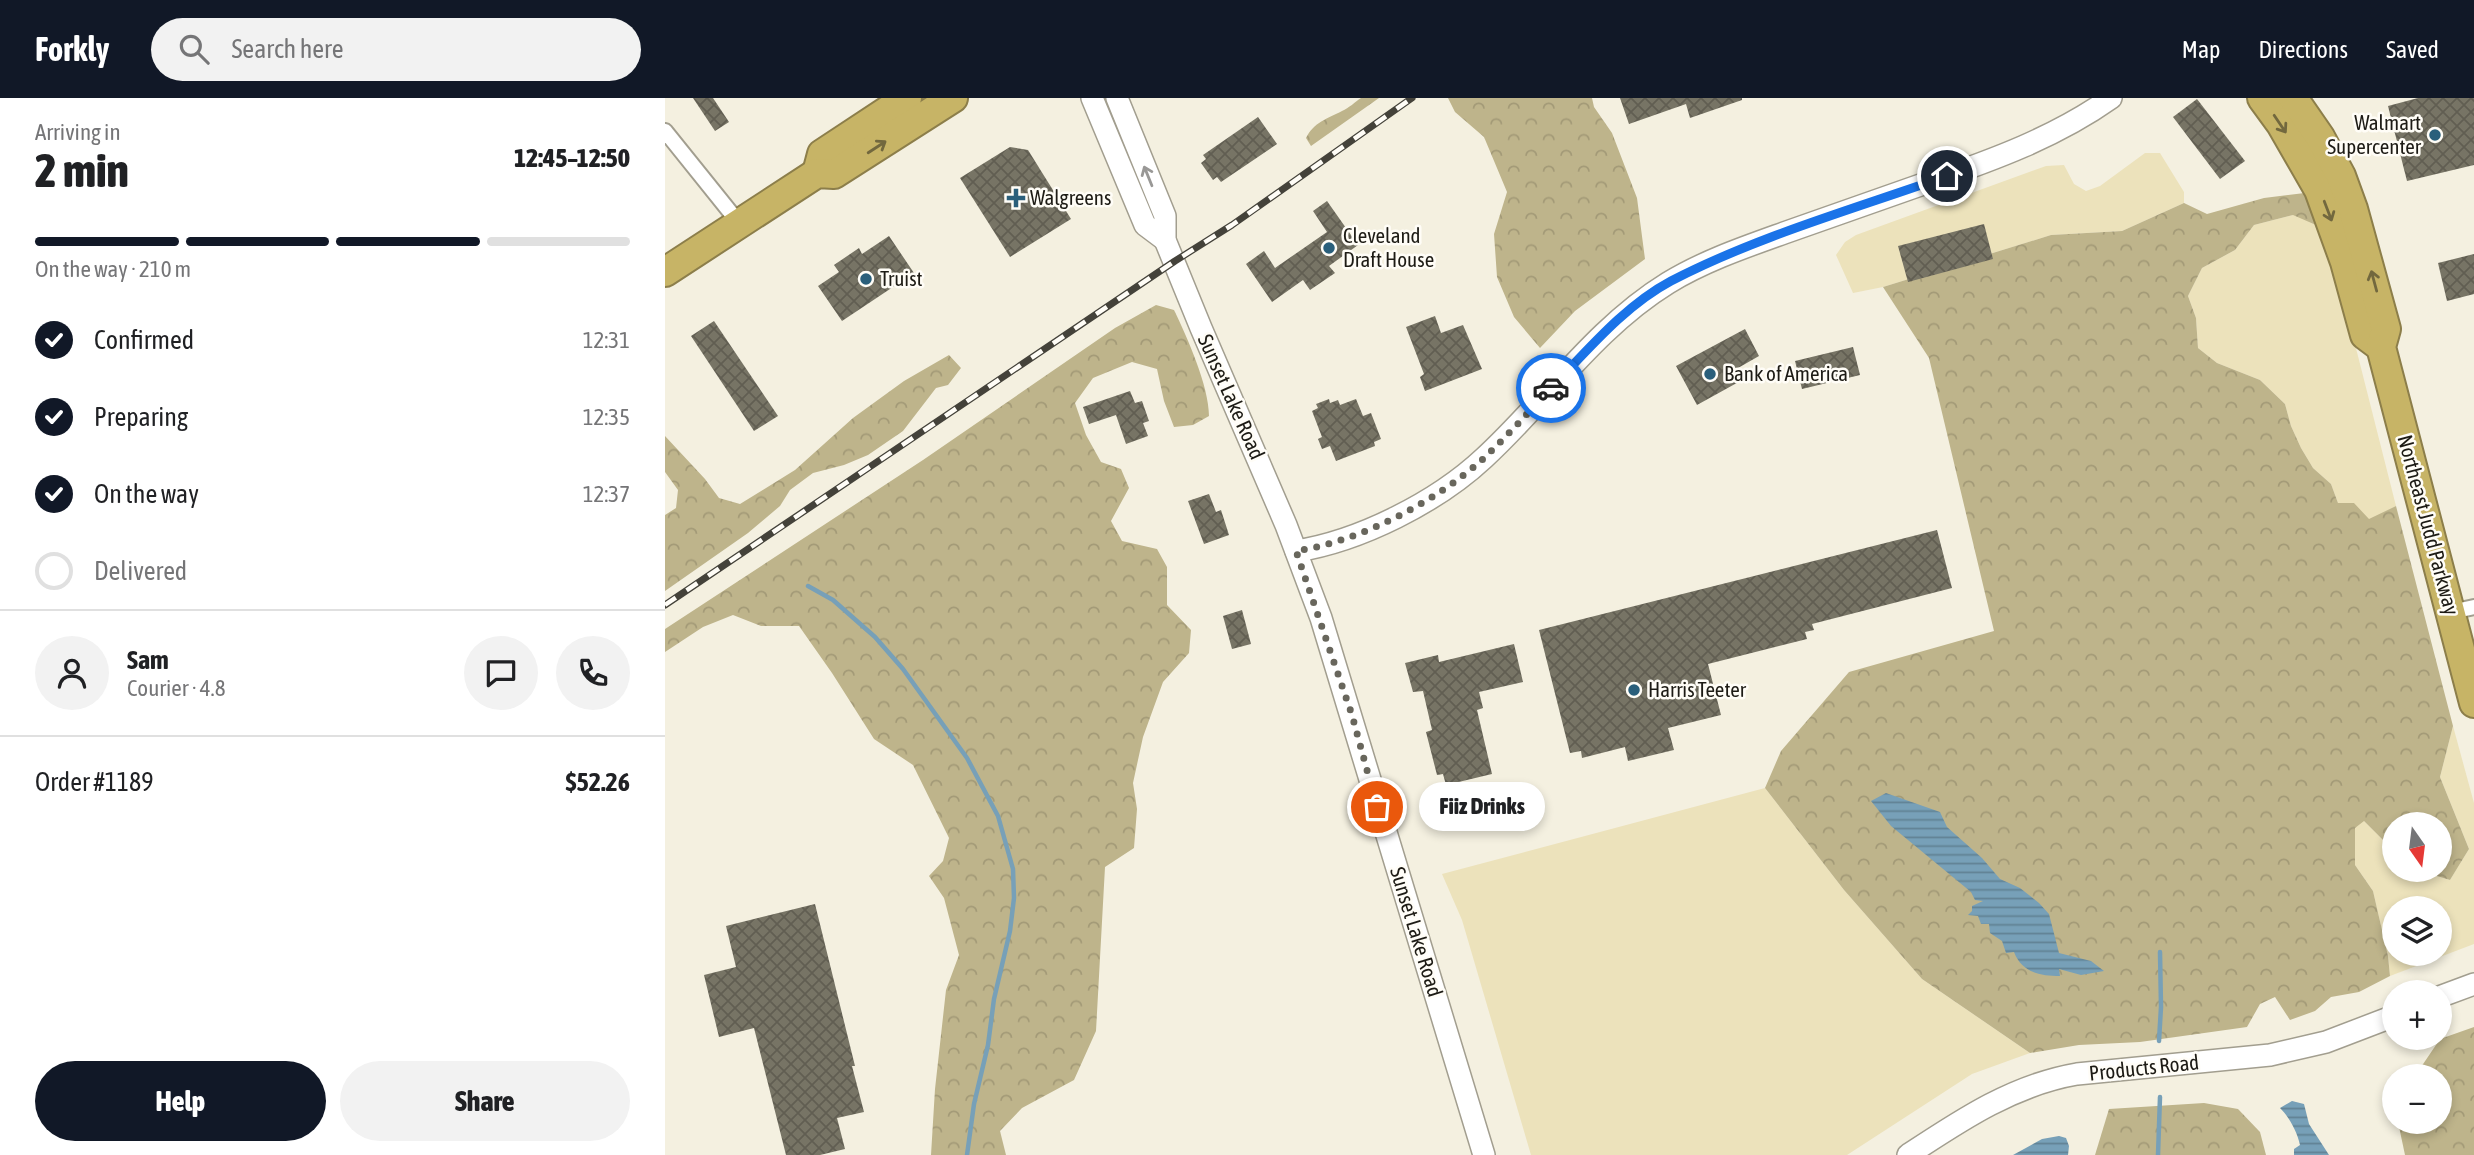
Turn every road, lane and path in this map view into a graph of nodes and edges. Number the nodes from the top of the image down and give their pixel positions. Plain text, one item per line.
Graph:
1 (907, 98) edge
2 (953, 98) edge
3 (1092, 98) edge
4 (1117, 98) edge
5 (2111, 98) edge
6 (2262, 98) edge
7 (2293, 98) edge
8 (665, 131) edge
9 (817, 173) junction
10 (739, 223) junction
11 (1165, 240) junction
12 (665, 272) edge
13 (2381, 347) junction
14 (1296, 551) junction
15 (2463, 610) edge
16 (2474, 703) edge
17 (2474, 984) edge
18 (2452, 993) edge
19 (2382, 1021) edge
20 (1484, 1155) edge
21 (1908, 1155) edge

1 - 9 highway
9 -> 2 highway
3 - 11 main road, Sunset Lake Road
11 -> 4 main road, Sunset Lake Road
5 - 14 main road
6 -> 13 highway, Northeast Judd Parkway
13 -> 7 highway, Northeast Judd Parkway
8 - 10 street
9 - 10 highway
10 - 12 highway
11 - 14 main road, Sunset Lake Road
13 - 15 highway, Northeast Judd Parkway
14 - 20 main road, Sunset Lake Road
15 - 16 highway, Northeast Judd Parkway
17 - 18 main road
19 - 21 main road, Products Road

